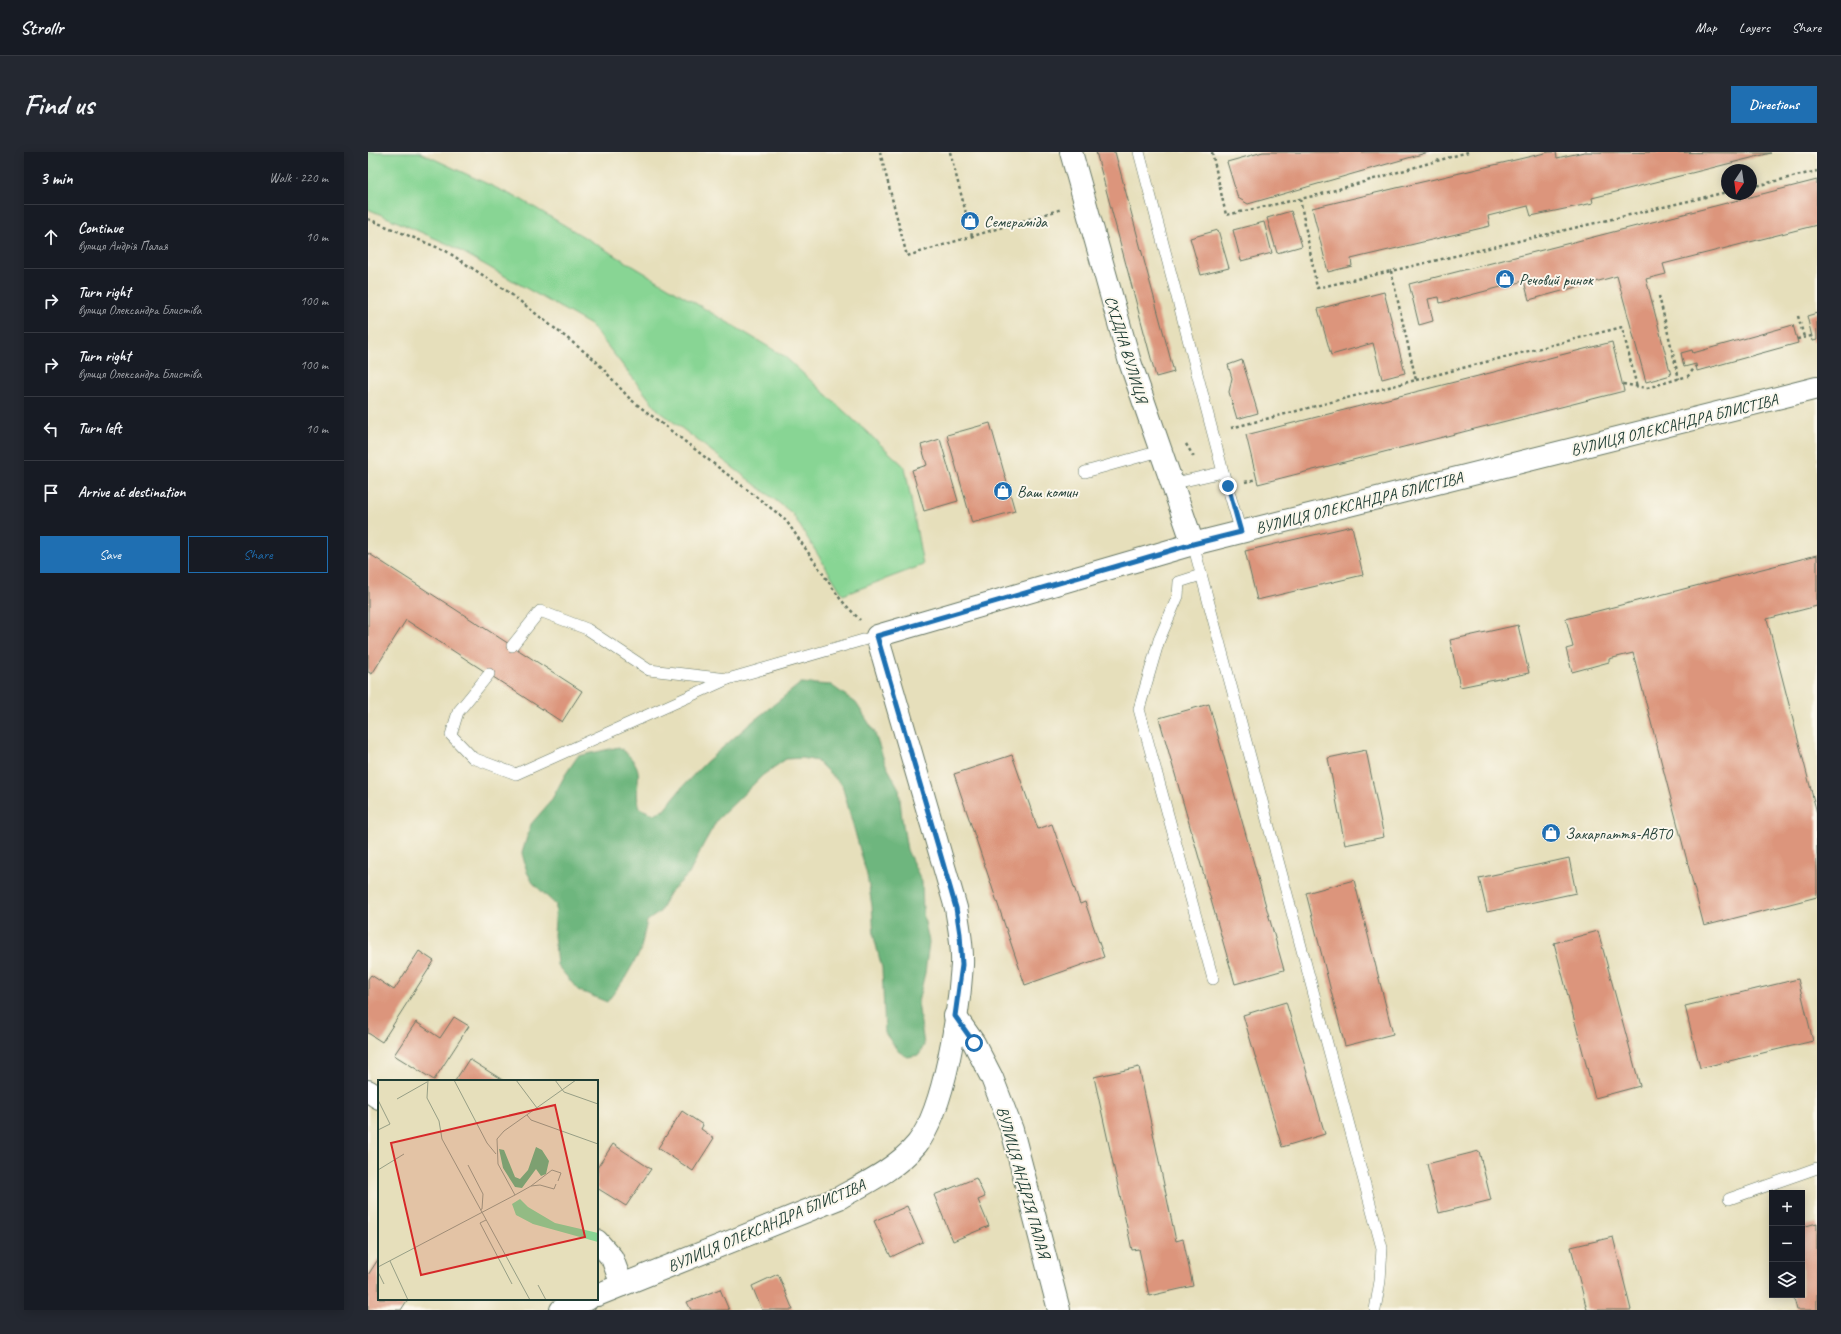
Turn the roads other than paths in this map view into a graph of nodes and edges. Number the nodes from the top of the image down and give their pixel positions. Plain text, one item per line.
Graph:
1 (1071, 152) edge
2 (1139, 152) edge
3 (1817, 388) edge
4 (1160, 452) junction
5 (1085, 472) dead end
6 (1223, 472) junction
7 (1172, 484) junction
8 (1241, 532) junction
9 (1193, 544) junction
10 (1201, 575) junction
11 (877, 636) junction
12 (512, 646) dead end
13 (489, 674) dead end
14 (728, 679) junction
15 (1213, 979) dead end
16 (955, 1016) junction
17 (368, 1091) edge
18 (378, 1097) edge
19 (1817, 1168) edge
20 (1729, 1199) dead end
21 (598, 1242) edge
22 (622, 1285) junction
23 (598, 1295) edge
24 (586, 1300) edge
25 (561, 1310) edge
26 (1059, 1310) edge
27 (1375, 1310) edge

1 - 4 street, СХІДНА ВУЛИЦЯ
2 - 6 lane
3 - 8 street, ВУЛИЦЯ ОЛЕКСАНДРА БЛИСТІВА
4 - 5 lane
4 - 7 street, СХІДНА ВУЛИЦЯ
6 - 7 lane
6 - 8 lane
7 - 9 street, СХІДНА ВУЛИЦЯ
8 - 9 street, ВУЛИЦЯ ОЛЕКСАНДРА БЛИСТІВА
9 - 10 lane
9 - 11 street, ВУЛИЦЯ ОЛЕКСАНДРА БЛИСТІВА
10 - 15 lane
10 - 27 lane
11 - 14 lane
11 - 16 street, ВУЛИЦЯ ОЛЕКСАНДРА БЛИСТІВА
12 - 14 lane
13 - 14 lane
16 - 22 street, ВУЛИЦЯ ОЛЕКСАНДРА БЛИСТІВА
16 - 26 street, ВУЛИЦЯ АНДРІЯ ПАЛАЯ
17 - 18 street
19 - 20 lane
21 - 22 street
22 - 23 street, ВУЛИЦЯ ОЛЕКСАНДРА БЛИСТІВА
24 - 25 street

